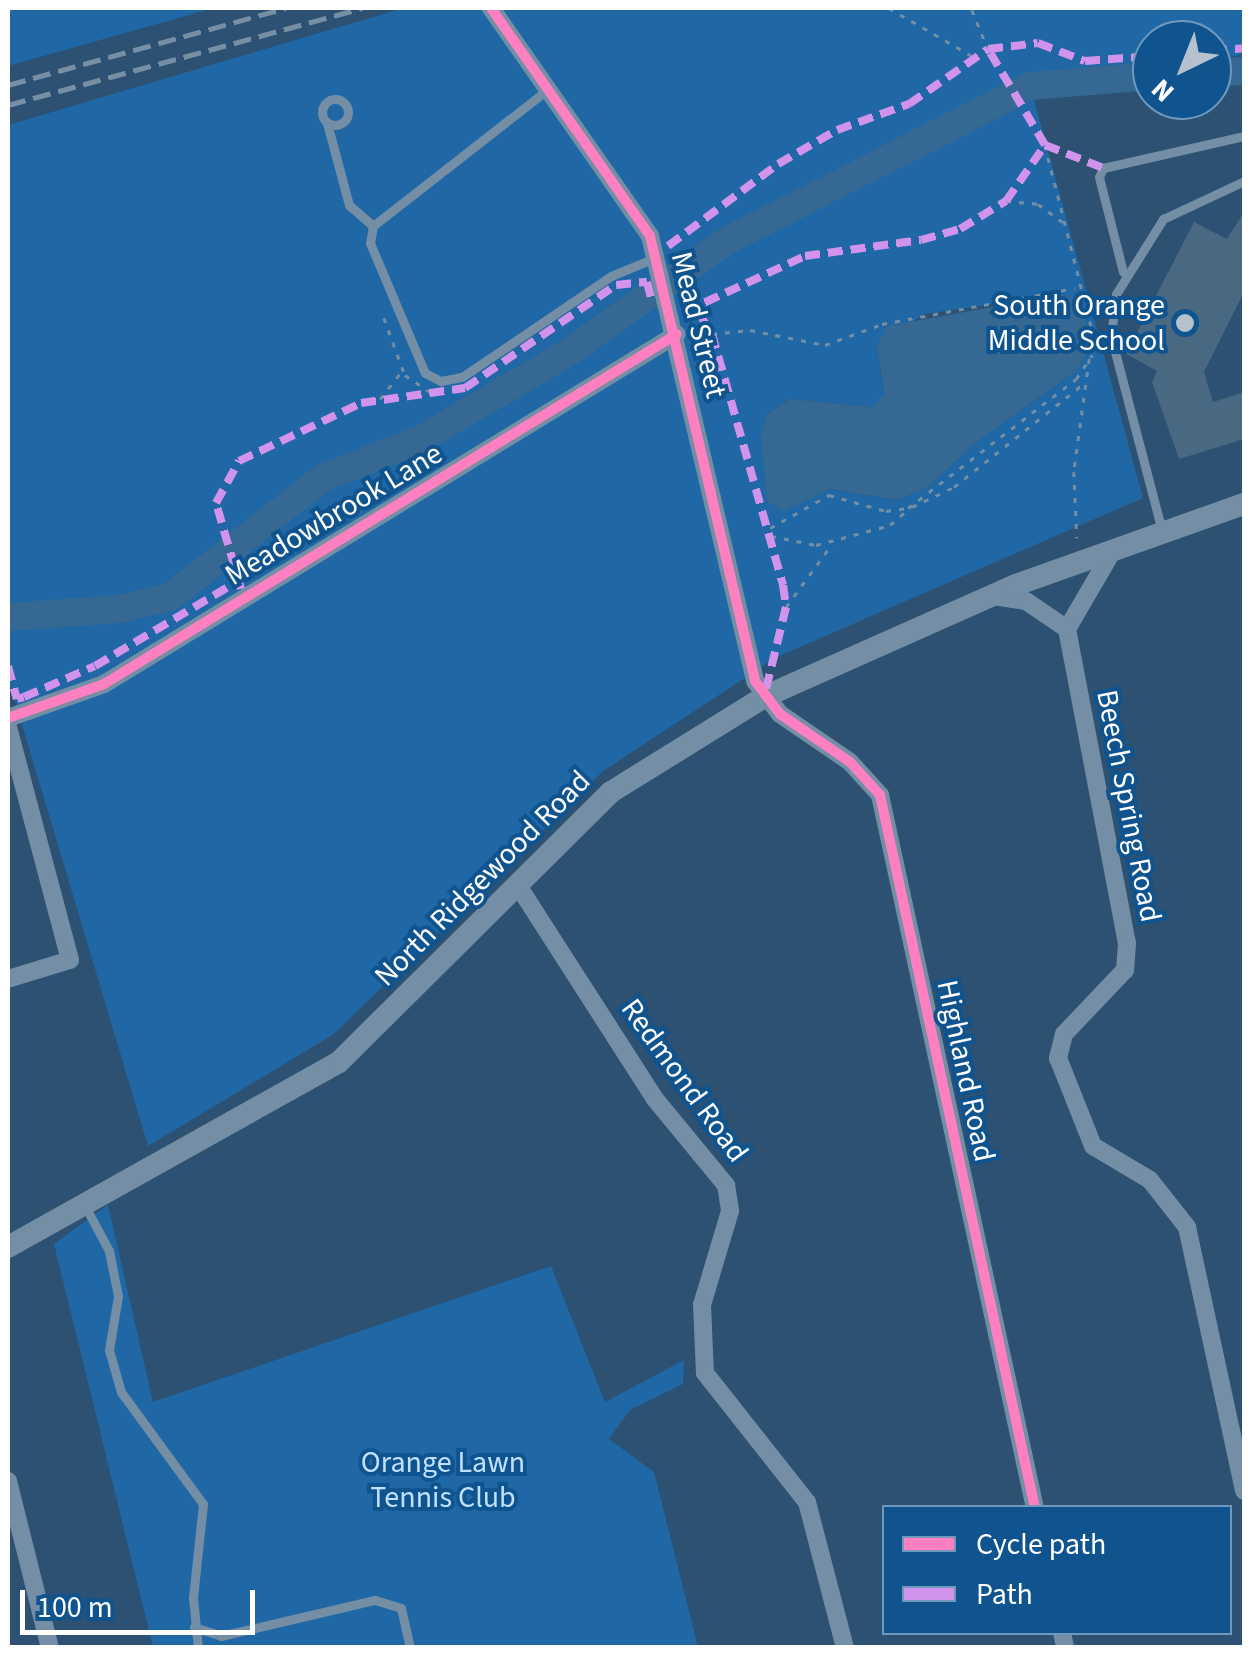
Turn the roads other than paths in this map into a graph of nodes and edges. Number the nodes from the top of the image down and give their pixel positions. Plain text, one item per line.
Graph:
1 (491, 8) edge
2 (549, 88) junction
3 (328, 122) dead end
4 (1244, 136) edge
5 (1244, 180) edge
6 (373, 226) junction
7 (660, 264) junction
8 (1123, 272) junction
9 (677, 334) junction
10 (1244, 504) edge
11 (1162, 530) junction
12 (1120, 544) junction
13 (994, 596) junction
14 (1066, 629) junction
15 (764, 696) junction
16 (8, 718) edge
17 (8, 728) edge
18 (517, 884) junction
19 (8, 979) edge
20 (84, 1204) junction
21 (8, 1247) edge
22 (8, 1481) edge
23 (1244, 1491) edge
24 (1034, 1505) edge
25 (194, 1626) junction
26 (50, 1648) edge
27 (198, 1648) edge
28 (410, 1648) edge
29 (845, 1648) edge

1 - 2 street, Mead Street
2 - 6 lane
2 - 7 street, Mead Street
3 - 6 lane
4 - 8 lane
5 - 8 lane
6 - 7 lane
7 - 9 street, Mead Street
8 - 11 lane
9 - 15 street, Mead Street
9 - 16 street, Meadowbrook Lane
10 - 11 street, North Ridgewood Road
11 - 12 street, North Ridgewood Road
12 - 13 street, North Ridgewood Road
12 - 14 street
13 - 14 street
13 - 15 street, North Ridgewood Road
14 - 23 street, Beech Spring Road
15 - 18 street, North Ridgewood Road
15 - 24 street, Highland Road
17 - 19 street
18 - 20 street, North Ridgewood Road
18 - 29 street, Redmond Road
20 - 21 street, North Ridgewood Road
20 - 25 lane
22 - 26 street
25 - 27 lane
25 - 28 lane

